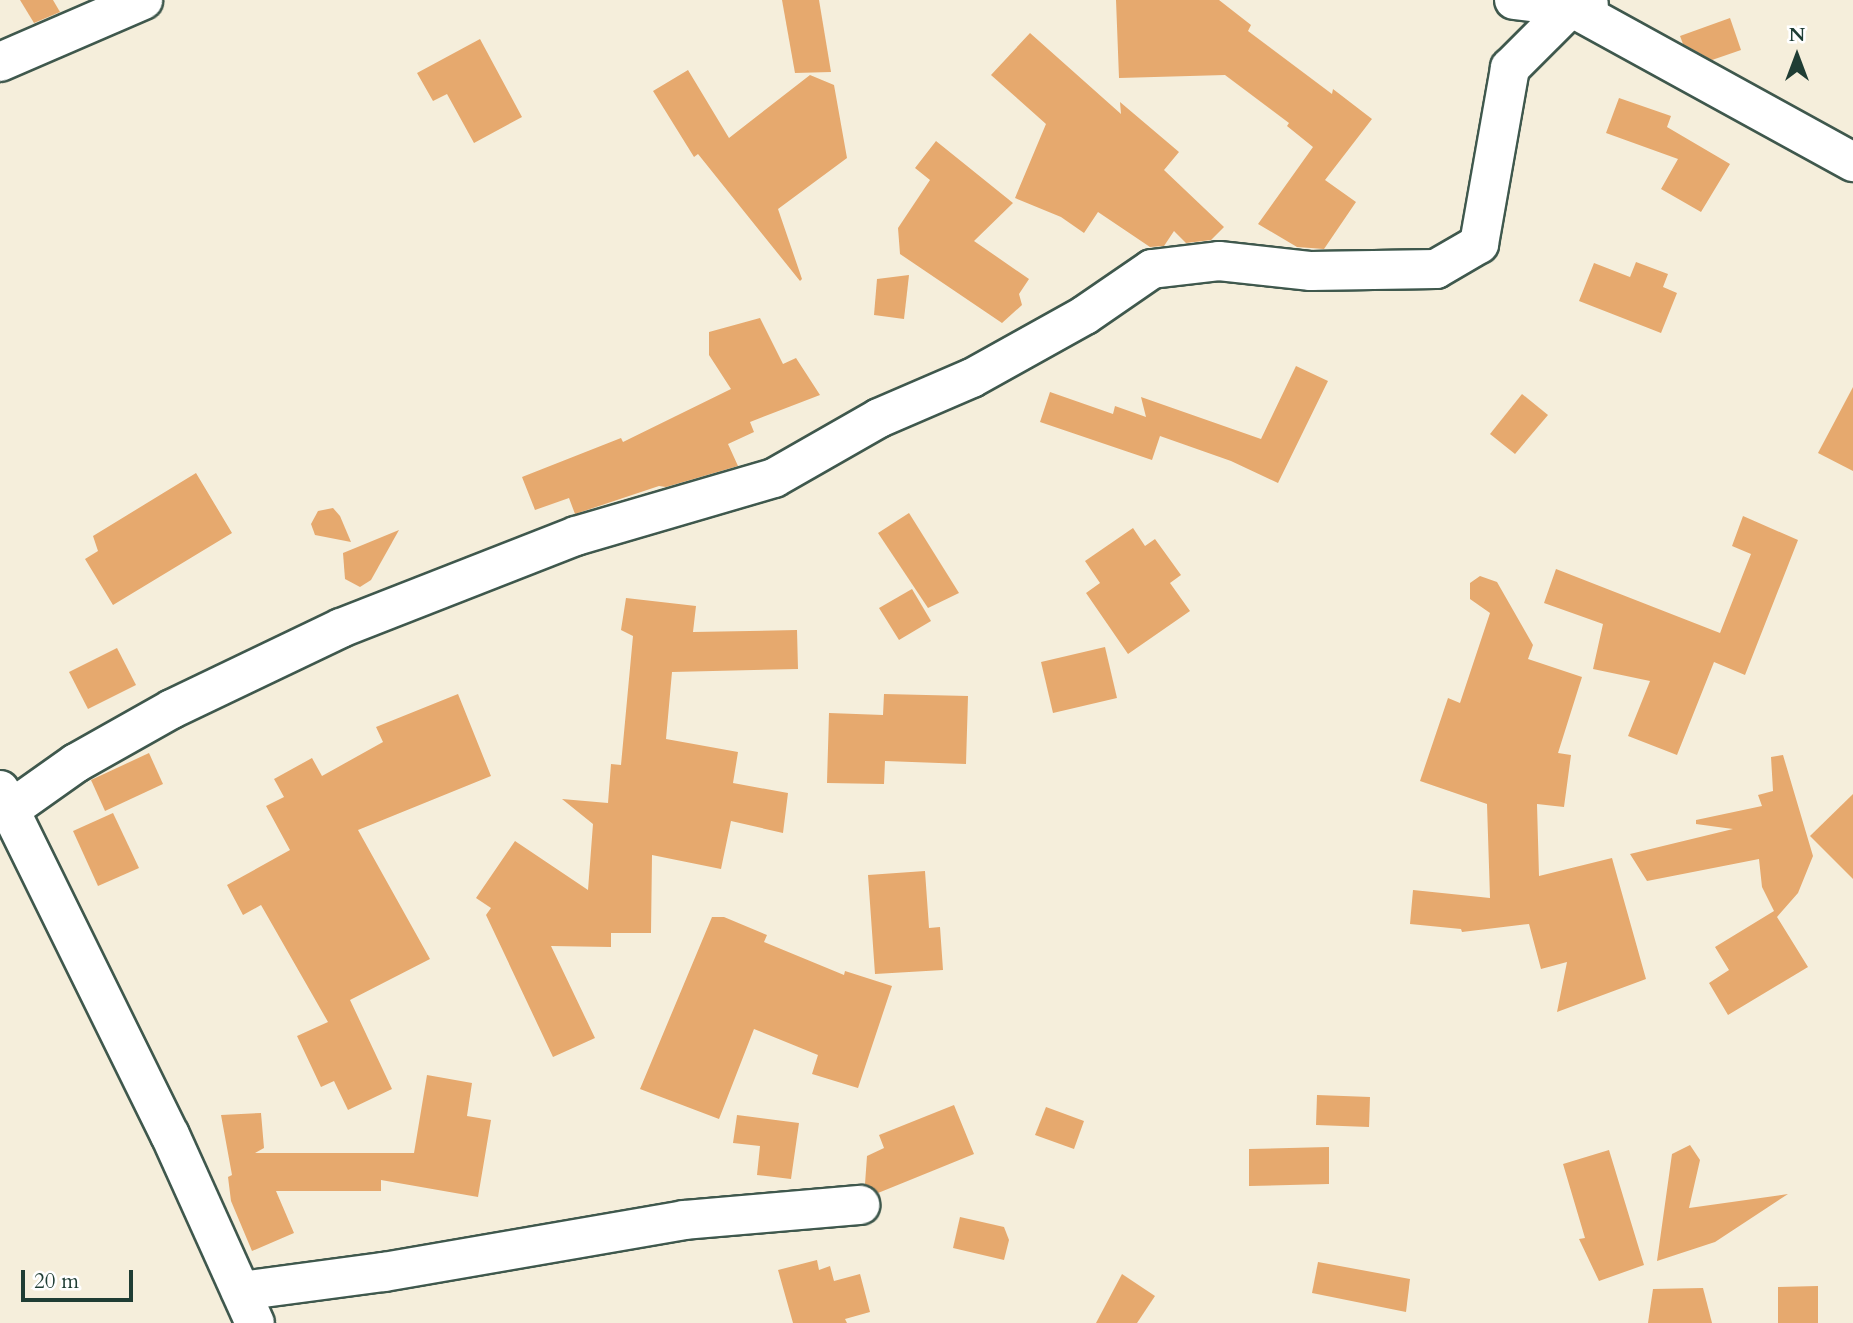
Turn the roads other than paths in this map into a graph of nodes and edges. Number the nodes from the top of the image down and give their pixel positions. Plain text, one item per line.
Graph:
1 (144, 0) edge
2 (1514, 0) edge
3 (1613, 0) edge
4 (1570, 3) edge
5 (0, 62) edge
6 (1853, 162) edge
7 (6, 799) edge
8 (860, 1205) dead end
9 (248, 1307) edge

1 - 5 street
2 - 4 street
3 - 4 street
4 - 6 street
4 - 7 street
7 - 9 street
8 - 9 street

